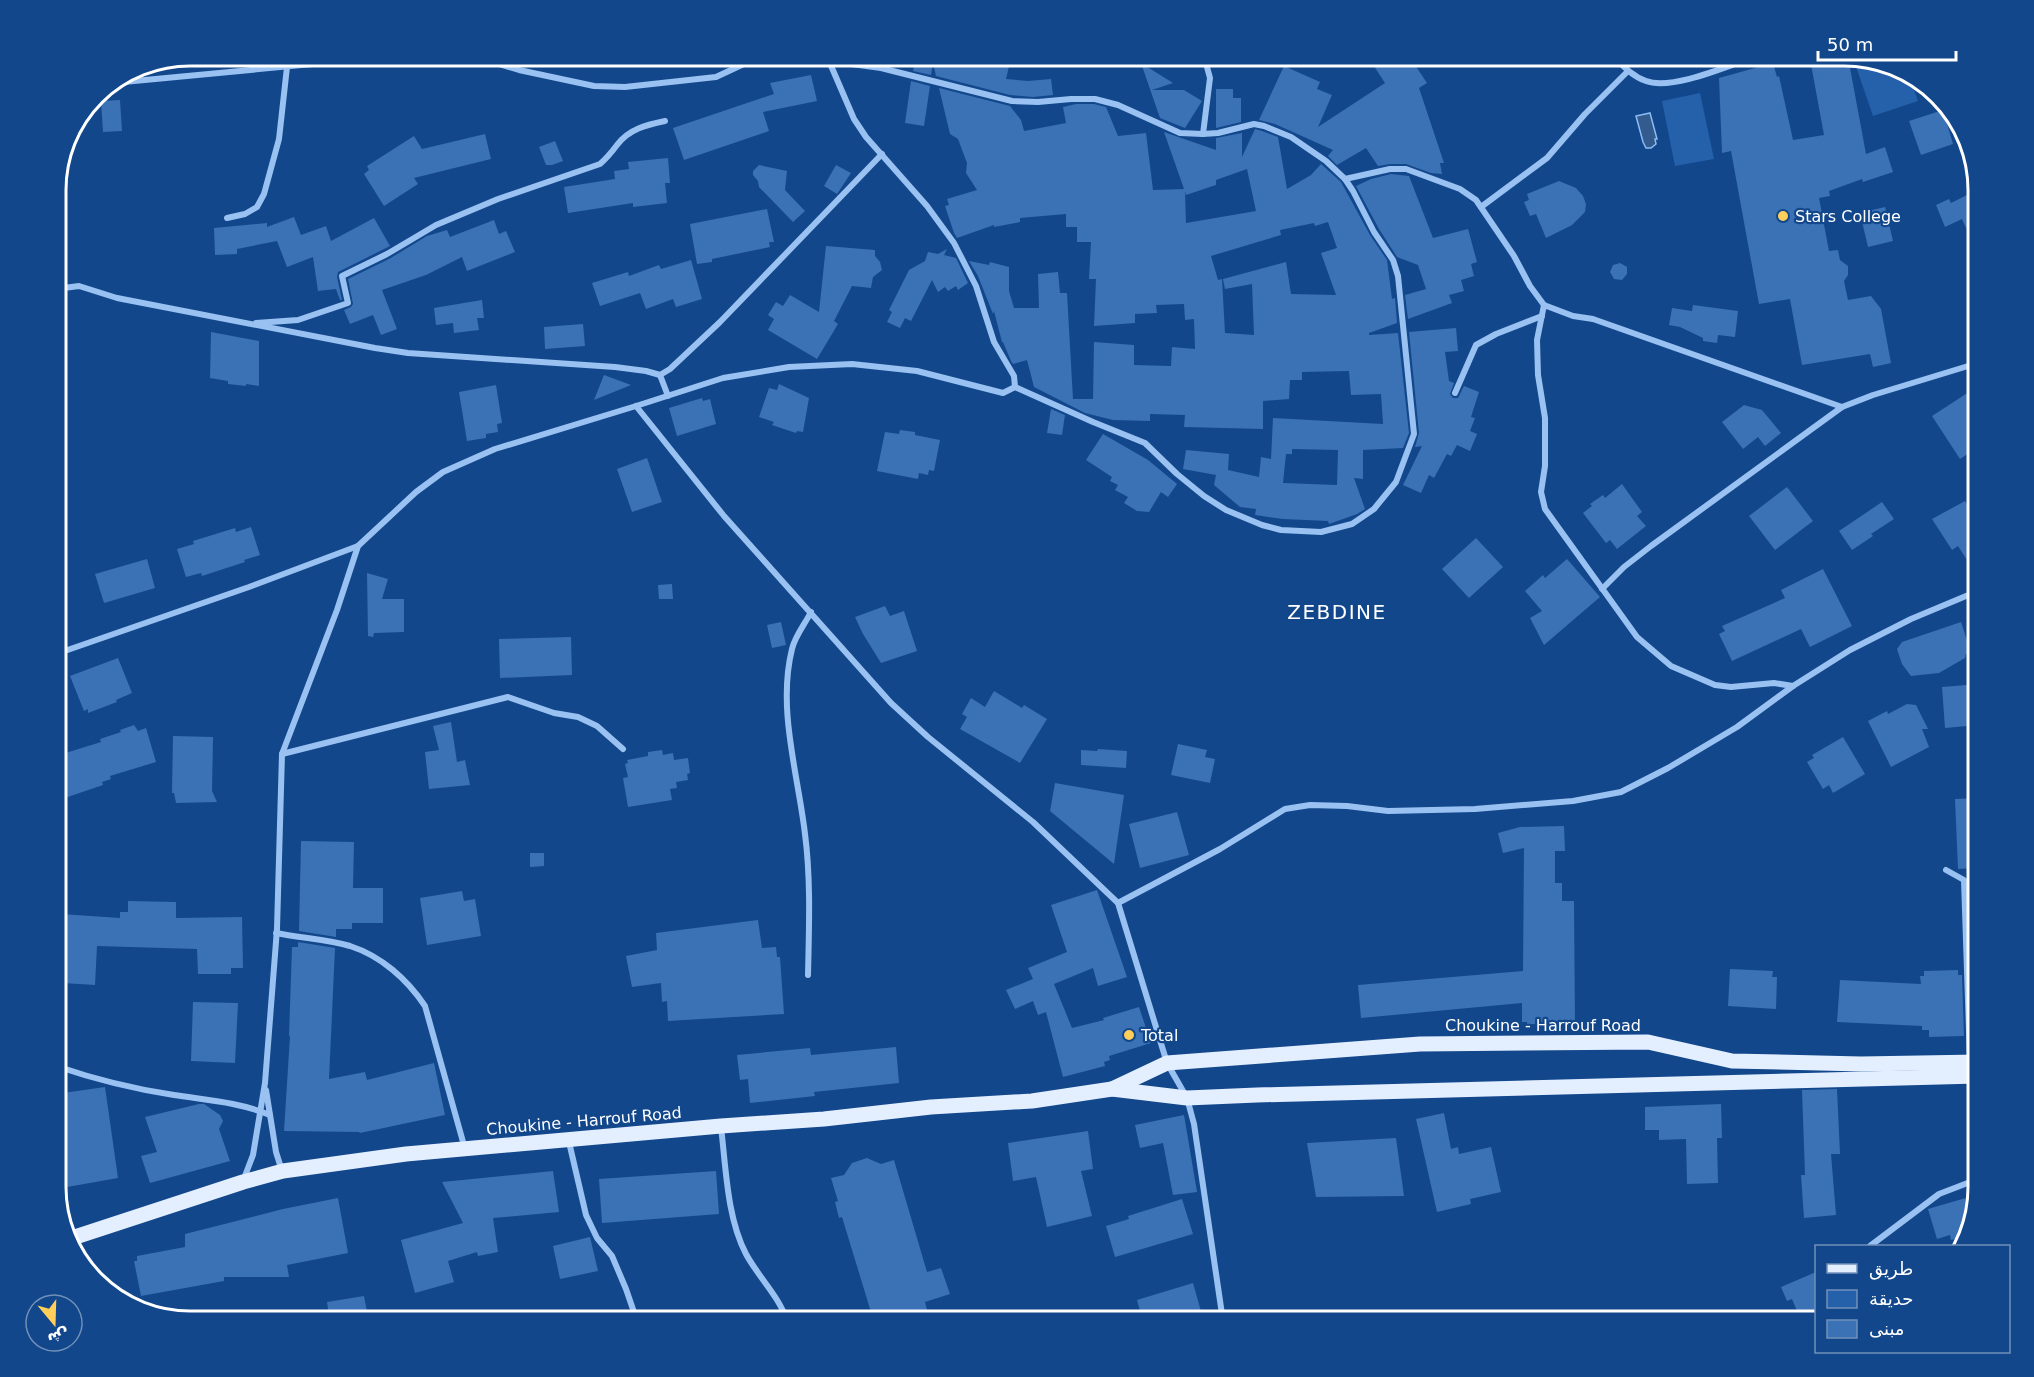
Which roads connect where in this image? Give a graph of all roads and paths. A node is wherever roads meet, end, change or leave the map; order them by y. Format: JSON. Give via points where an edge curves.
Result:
{"nodes":[{"id":1,"x":297,"y":66,"type":"edge"},
{"id":2,"x":507,"y":66,"type":"edge"},
{"id":3,"x":740,"y":66,"type":"edge"},
{"id":4,"x":831,"y":66,"type":"edge"},
{"id":5,"x":866,"y":66,"type":"edge"},
{"id":6,"x":1207,"y":66,"type":"edge"},
{"id":7,"x":1623,"y":66,"type":"edge"},
{"id":8,"x":1727,"y":66,"type":"edge"},
{"id":9,"x":287,"y":67,"type":"junction"},
{"id":10,"x":1628,"y":71,"type":"junction"},
{"id":11,"x":131,"y":81,"type":"edge"},
{"id":12,"x":665,"y":121,"type":"dead end"},
{"id":13,"x":1203,"y":134,"type":"junction"},
{"id":14,"x":882,"y":154,"type":"junction"},
{"id":15,"x":1345,"y":179,"type":"junction"},
{"id":16,"x":1481,"y":207,"type":"junction"},
{"id":17,"x":226,"y":218,"type":"dead end"},
{"id":18,"x":66,"y":288,"type":"edge"},
{"id":19,"x":1544,"y":305,"type":"junction"},
{"id":20,"x":1542,"y":316,"type":"junction"},
{"id":21,"x":249,"y":324,"type":"junction"},
{"id":22,"x":1968,"y":366,"type":"edge"},
{"id":23,"x":660,"y":375,"type":"junction"},
{"id":24,"x":1015,"y":387,"type":"junction"},
{"id":25,"x":1455,"y":393,"type":"dead end"},
{"id":26,"x":668,"y":396,"type":"junction"},
{"id":27,"x":636,"y":406,"type":"junction"},
{"id":28,"x":1842,"y":407,"type":"junction"},
{"id":29,"x":358,"y":546,"type":"junction"},
{"id":30,"x":1602,"y":589,"type":"junction"},
{"id":31,"x":1968,"y":595,"type":"edge"},
{"id":32,"x":811,"y":612,"type":"junction"},
{"id":33,"x":66,"y":651,"type":"edge"},
{"id":34,"x":1793,"y":686,"type":"junction"},
{"id":35,"x":623,"y":749,"type":"dead end"},
{"id":36,"x":282,"y":754,"type":"junction"},
{"id":37,"x":1946,"y":870,"type":"dead end"},
{"id":38,"x":1118,"y":903,"type":"junction"},
{"id":39,"x":276,"y":933,"type":"junction"},
{"id":40,"x":1968,"y":953,"type":"edge"},
{"id":41,"x":808,"y":975,"type":"dead end"},
{"id":42,"x":1968,"y":1062,"type":"edge"},
{"id":43,"x":1167,"y":1063,"type":"junction"},
{"id":44,"x":66,"y":1069,"type":"edge"},
{"id":45,"x":1968,"y":1076,"type":"edge"},
{"id":46,"x":265,"y":1083,"type":"junction"},
{"id":47,"x":1112,"y":1089,"type":"junction"},
{"id":48,"x":1187,"y":1098,"type":"junction"},
{"id":49,"x":260,"y":1111,"type":"junction"},
{"id":50,"x":270,"y":1115,"type":"junction"},
{"id":51,"x":721,"y":1126,"type":"junction"},
{"id":52,"x":569,"y":1141,"type":"junction"},
{"id":53,"x":465,"y":1149,"type":"junction"},
{"id":54,"x":283,"y":1171,"type":"junction"},
{"id":55,"x":243,"y":1182,"type":"junction"},
{"id":56,"x":1968,"y":1183,"type":"edge"},
{"id":57,"x":76,"y":1237,"type":"edge"},
{"id":58,"x":1871,"y":1245,"type":"edge"},
{"id":59,"x":633,"y":1311,"type":"edge"},
{"id":60,"x":782,"y":1311,"type":"edge"},
{"id":61,"x":1221,"y":1311,"type":"edge"}],
"edges":[{"from":1,"to":9,"type":"street"},
{"from":2,"to":3,"type":"street","via":[[594,87],[716,77]]},
{"from":4,"to":14,"type":"street","via":[[854,119]]},
{"from":5,"to":13,"type":"street","via":[[1012,101],[1095,99],[1180,133]]},
{"from":6,"to":13,"type":"street","via":[[1210,78]]},
{"from":7,"to":10,"type":"street"},
{"from":8,"to":10,"type":"street","via":[[1672,84],[1646,82]]},
{"from":9,"to":11,"type":"street"},
{"from":9,"to":17,"type":"street","via":[[279,139],[264,194],[257,207]]},
{"from":10,"to":16,"type":"street","via":[[1547,158]]},
{"from":12,"to":21,"type":"street","via":[[630,132],[600,164],[447,221],[342,276],[348,303],[298,320]]},
{"from":13,"to":15,"type":"street","via":[[1254,124],[1264,126],[1291,137]]},
{"from":14,"to":23,"type":"street","via":[[720,322]]},
{"from":14,"to":24,"type":"street","via":[[954,243],[976,286],[994,342],[1014,376]]},
{"from":15,"to":16,"type":"street","via":[[1406,169],[1460,189]]},
{"from":15,"to":24,"type":"street","via":[[1393,260],[1398,276],[1414,435],[1396,482],[1374,509],[1352,524],[1321,532],[1262,525],[1204,496],[1145,443]]},
{"from":16,"to":19,"type":"street"},
{"from":18,"to":21,"type":"street","via":[[79,286],[117,298]]},
{"from":19,"to":20,"type":"street"},
{"from":19,"to":28,"type":"street"},
{"from":20,"to":25,"type":"street","via":[[1476,345]]},
{"from":20,"to":30,"type":"street","via":[[1537,340],[1545,418],[1541,499]]},
{"from":21,"to":23,"type":"street","via":[[408,353],[615,367]]},
{"from":22,"to":28,"type":"street"},
{"from":23,"to":26,"type":"street"},
{"from":24,"to":26,"type":"street","via":[[1004,393],[917,372],[852,364],[789,367],[723,378]]},
{"from":26,"to":27,"type":"street"},
{"from":27,"to":29,"type":"street","via":[[495,448],[443,472]]},
{"from":27,"to":32,"type":"street","via":[[724,516]]},
{"from":28,"to":30,"type":"street","via":[[1651,546]]},
{"from":29,"to":33,"type":"street"},
{"from":29,"to":36,"type":"street"},
{"from":30,"to":34,"type":"street","via":[[1637,637],[1671,666],[1715,685]]},
{"from":31,"to":34,"type":"street","via":[[1860,645]]},
{"from":32,"to":38,"type":"street","via":[[891,703],[1033,822]]},
{"from":32,"to":41,"type":"street","via":[[793,646],[787,680],[806,836]]},
{"from":34,"to":38,"type":"street","via":[[1737,727],[1622,792],[1573,801],[1474,809],[1388,811],[1310,805],[1285,809]]},
{"from":35,"to":36,"type":"street","via":[[597,726],[579,717],[508,697]]},
{"from":36,"to":39,"type":"street"},
{"from":37,"to":40,"type":"street","via":[[1964,880]]},
{"from":38,"to":43,"type":"street"},
{"from":39,"to":46,"type":"street"},
{"from":39,"to":53,"type":"street","via":[[350,946],[382,960],[416,993],[425,1006]]},
{"from":42,"to":43,"type":"main road","name":"Choukine - Harrouf Road","via":[[1732,1061],[1648,1042],[1420,1044]]},
{"from":43,"to":47,"type":"main road","name":"Choukine - Harrouf Road"},
{"from":43,"to":48,"type":"street"},
{"from":44,"to":49,"type":"street","via":[[130,1087],[217,1100]]},
{"from":45,"to":48,"type":"main road","name":"Choukine - Harrouf Road"},
{"from":46,"to":49,"type":"street"},
{"from":46,"to":50,"type":"street"},
{"from":47,"to":48,"type":"main road","name":"Choukine - Harrouf Road"},
{"from":47,"to":51,"type":"main road","name":"Choukine - Harrouf Road","via":[[1032,1101]]},
{"from":48,"to":61,"type":"street"},
{"from":49,"to":50,"type":"street"},
{"from":49,"to":55,"type":"street","via":[[253,1155]]},
{"from":50,"to":54,"type":"street"},
{"from":51,"to":52,"type":"main road","name":"Choukine - Harrouf Road"},
{"from":51,"to":60,"type":"street","via":[[738,1235]]},
{"from":52,"to":53,"type":"main road","name":"Choukine - Harrouf Road"},
{"from":52,"to":59,"type":"street","via":[[586,1215],[597,1238],[612,1256]]},
{"from":53,"to":54,"type":"main road","name":"Choukine - Harrouf Road"},
{"from":54,"to":55,"type":"main road","name":"Choukine - Harrouf Road"},
{"from":55,"to":57,"type":"main road","name":"Choukine - Harrouf Road"},
{"from":56,"to":58,"type":"street","via":[[1939,1194]]}]}
